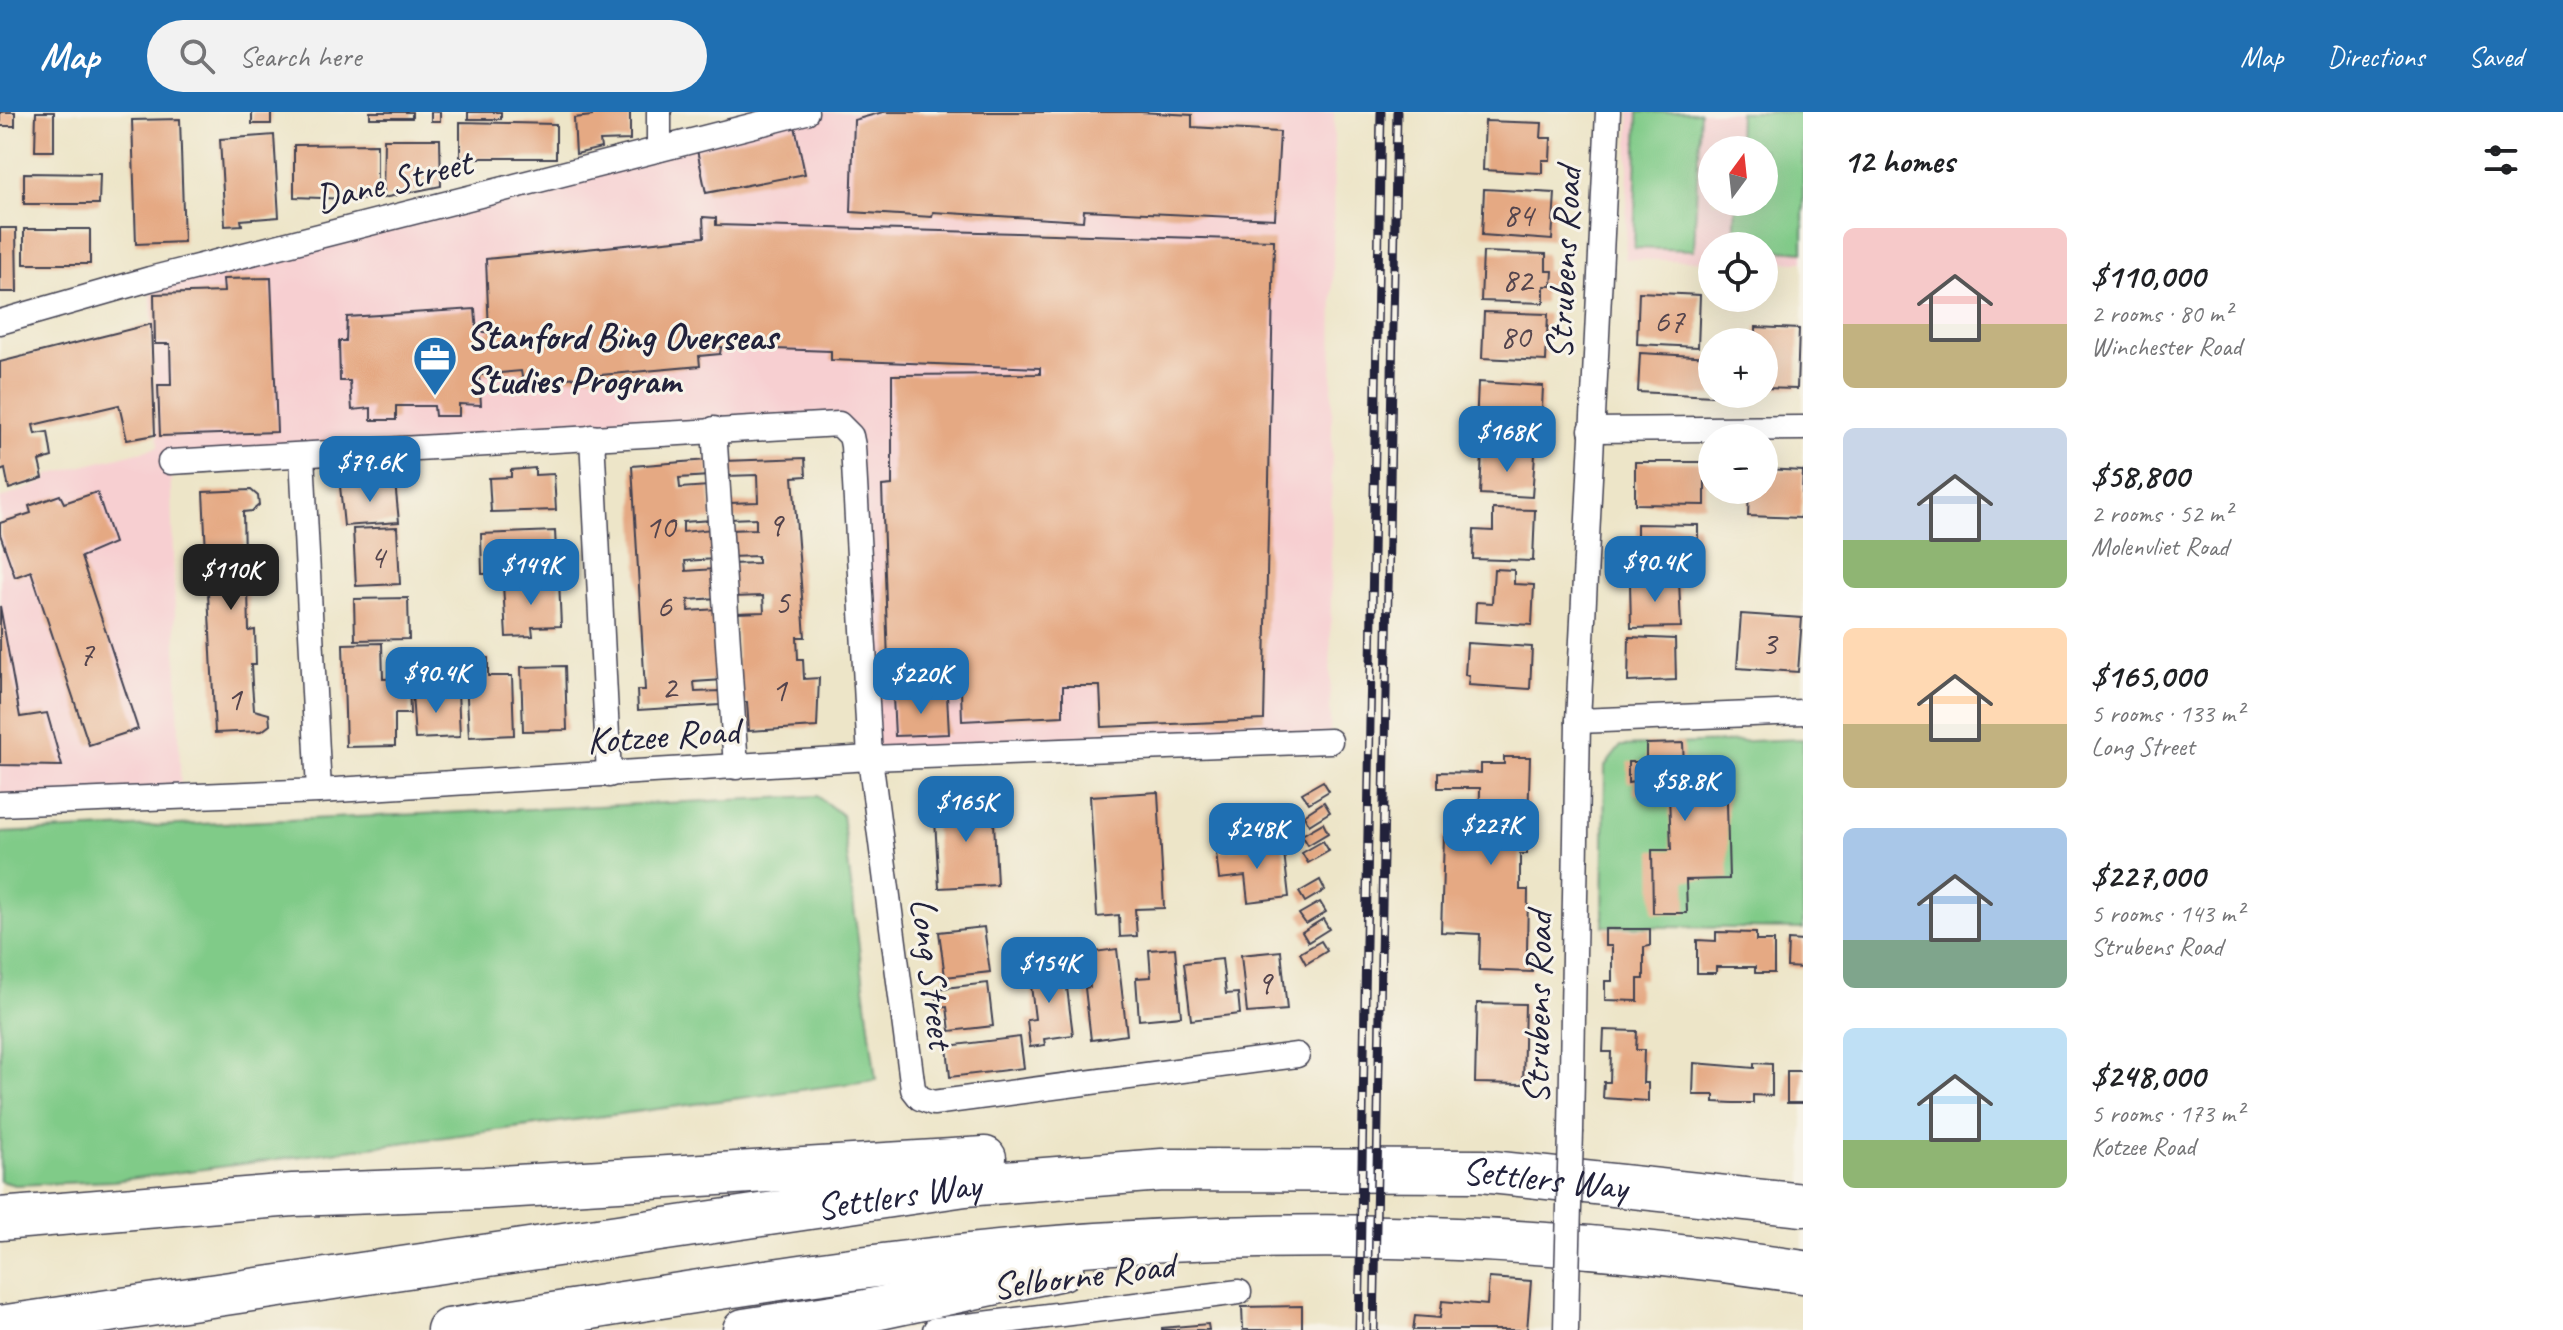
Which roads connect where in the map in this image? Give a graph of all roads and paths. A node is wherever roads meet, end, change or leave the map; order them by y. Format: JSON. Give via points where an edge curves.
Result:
{"nodes":[{"id":1,"x":659,"y":112,"type":"edge"},
{"id":2,"x":806,"y":112,"type":"edge"},
{"id":3,"x":1608,"y":112,"type":"edge"},
{"id":4,"x":659,"y":149,"type":"junction"},
{"id":5,"x":0,"y":322,"type":"edge"},
{"id":6,"x":1803,"y":428,"type":"edge"},
{"id":7,"x":714,"y":429,"type":"junction"},
{"id":8,"x":1591,"y":430,"type":"junction"},
{"id":9,"x":592,"y":437,"type":"junction"},
{"id":10,"x":302,"y":455,"type":"junction"},
{"id":11,"x":170,"y":462,"type":"dead end"},
{"id":12,"x":1803,"y":712,"type":"edge"},
{"id":13,"x":1578,"y":721,"type":"junction"},
{"id":14,"x":1330,"y":741,"type":"dead end"},
{"id":15,"x":870,"y":758,"type":"junction"},
{"id":16,"x":736,"y":767,"type":"junction"},
{"id":17,"x":609,"y":775,"type":"junction"},
{"id":18,"x":319,"y":791,"type":"junction"},
{"id":19,"x":0,"y":804,"type":"edge"},
{"id":20,"x":1297,"y":1055,"type":"dead end"},
{"id":21,"x":1162,"y":1170,"type":"junction"},
{"id":22,"x":1793,"y":1201,"type":"edge"},
{"id":23,"x":0,"y":1203,"type":"edge"},
{"id":24,"x":159,"y":1208,"type":"junction"},
{"id":25,"x":0,"y":1219,"type":"edge"},
{"id":26,"x":1208,"y":1238,"type":"junction"},
{"id":27,"x":1678,"y":1254,"type":"junction"},
{"id":28,"x":1803,"y":1272,"type":"edge"},
{"id":29,"x":1803,"y":1290,"type":"edge"},
{"id":30,"x":1239,"y":1292,"type":"dead end"},
{"id":31,"x":1112,"y":1318,"type":"edge"},
{"id":32,"x":0,"y":1327,"type":"edge"},
{"id":33,"x":448,"y":1330,"type":"edge"},
{"id":34,"x":744,"y":1330,"type":"edge"},
{"id":35,"x":940,"y":1330,"type":"edge"},
{"id":36,"x":1566,"y":1330,"type":"edge"}],
"edges":[{"from":1,"to":4,"type":"street"},
{"from":2,"to":4,"type":"street","name":"Dane Street"},
{"from":3,"to":8,"type":"street","name":"Strubens Road"},
{"from":4,"to":5,"type":"street","name":"Dane Street"},
{"from":6,"to":8,"type":"street"},
{"from":7,"to":9,"type":"street"},
{"from":7,"to":15,"type":"street","name":"Long Street","via":[[828,422],[846,429],[853,446]]},
{"from":7,"to":16,"type":"street"},
{"from":8,"to":13,"type":"street","name":"Strubens Road"},
{"from":9,"to":10,"type":"street"},
{"from":9,"to":17,"type":"street"},
{"from":10,"to":11,"type":"street"},
{"from":10,"to":18,"type":"street"},
{"from":12,"to":13,"type":"street"},
{"from":13,"to":36,"type":"street","name":"Strubens Road","bridge":true},
{"from":14,"to":15,"type":"street","name":"Kotzee Road"},
{"from":15,"to":16,"type":"street","name":"Kotzee Road"},
{"from":15,"to":20,"type":"street","name":"Long Street","via":[[910,1077],[920,1098],[933,1103]]},
{"from":16,"to":17,"type":"street","name":"Kotzee Road"},
{"from":17,"to":18,"type":"street","name":"Kotzee Road"},
{"from":18,"to":19,"type":"street","name":"Kotzee Road"},
{"from":21,"to":22,"type":"highway","name":"Settlers Way","via":[[1481,1171]]},
{"from":21,"to":24,"type":"highway","via":[[992,1157],[293,1195]]},
{"from":21,"to":32,"type":"highway","name":"Settlers Way","via":[[965,1185]]},
{"from":23,"to":24,"type":"highway","via":[[120,1200]]},
{"from":24,"to":25,"type":"highway"},
{"from":26,"to":27,"type":"highway","name":"Settlers Way","via":[[1431,1238]]},
{"from":26,"to":33,"type":"highway","name":"Settlers Way","via":[[960,1256]]},
{"from":26,"to":34,"type":"highway","via":[[866,1311]]},
{"from":27,"to":28,"type":"highway","name":"Settlers Way"},
{"from":27,"to":29,"type":"highway"},
{"from":30,"to":31,"type":"street","name":"Selborne Road"},
{"from":31,"to":35,"type":"street","name":"Selborne Road"}]}
